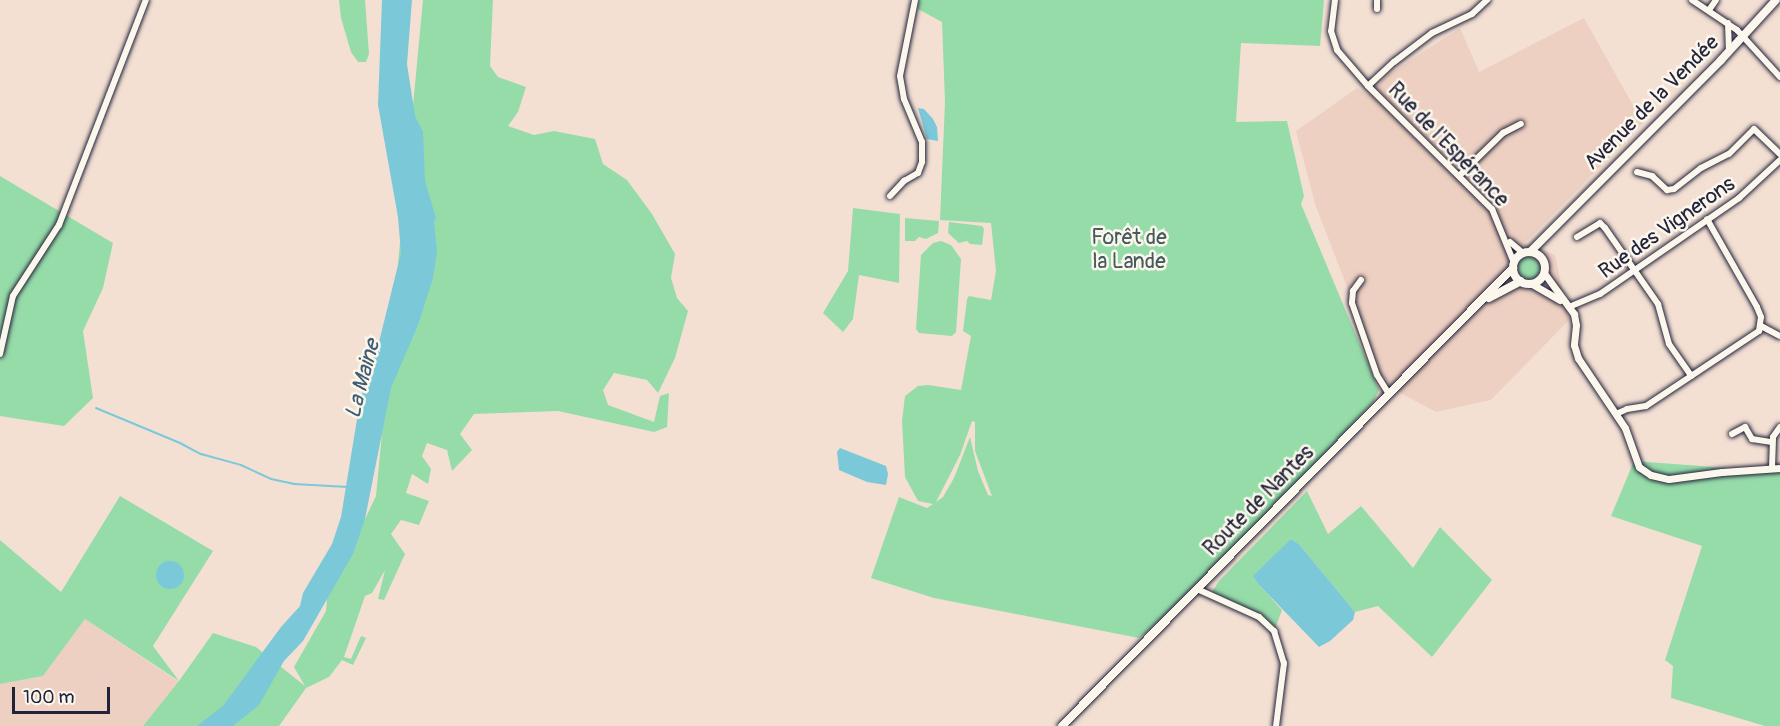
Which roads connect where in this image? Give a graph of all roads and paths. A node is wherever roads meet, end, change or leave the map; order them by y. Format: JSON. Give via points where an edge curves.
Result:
{"nodes":[{"id":1,"x":146,"y":0,"type":"edge"},
{"id":2,"x":915,"y":0,"type":"edge"},
{"id":3,"x":1335,"y":0,"type":"edge"},
{"id":4,"x":1377,"y":0,"type":"edge"},
{"id":5,"x":1487,"y":0,"type":"edge"},
{"id":6,"x":1692,"y":0,"type":"edge"},
{"id":7,"x":1716,"y":0,"type":"edge"},
{"id":8,"x":1776,"y":0,"type":"edge"},
{"id":9,"x":1377,"y":9,"type":"dead end"},
{"id":10,"x":1709,"y":10,"type":"junction"},
{"id":11,"x":1728,"y":23,"type":"junction"},
{"id":12,"x":1743,"y":36,"type":"junction"},
{"id":13,"x":1729,"y":52,"type":"junction"},
{"id":14,"x":1780,"y":77,"type":"edge"},
{"id":15,"x":1366,"y":83,"type":"junction"},
{"id":16,"x":1521,"y":124,"type":"dead end"},
{"id":17,"x":1780,"y":154,"type":"edge"},
{"id":18,"x":1780,"y":160,"type":"edge"},
{"id":19,"x":1637,"y":172,"type":"dead end"},
{"id":20,"x":1459,"y":177,"type":"junction"},
{"id":21,"x":890,"y":196,"type":"dead end"},
{"id":22,"x":1707,"y":219,"type":"junction"},
{"id":23,"x":1552,"y":230,"type":"junction"},
{"id":24,"x":1504,"y":233,"type":"junction"},
{"id":25,"x":1577,"y":237,"type":"dead end"},
{"id":26,"x":1526,"y":252,"type":"junction"},
{"id":27,"x":1542,"y":258,"type":"junction"},
{"id":28,"x":1514,"y":266,"type":"junction"},
{"id":29,"x":1634,"y":270,"type":"junction"},
{"id":30,"x":1544,"y":273,"type":"junction"},
{"id":31,"x":1360,"y":280,"type":"dead end"},
{"id":32,"x":1521,"y":281,"type":"junction"},
{"id":33,"x":1532,"y":284,"type":"junction"},
{"id":34,"x":1482,"y":301,"type":"junction"},
{"id":35,"x":1567,"y":305,"type":"junction"},
{"id":36,"x":1761,"y":326,"type":"junction"},
{"id":37,"x":1780,"y":336,"type":"edge"},
{"id":38,"x":0,"y":354,"type":"edge"},
{"id":39,"x":1692,"y":376,"type":"junction"},
{"id":40,"x":1389,"y":394,"type":"junction"},
{"id":41,"x":1616,"y":414,"type":"junction"},
{"id":42,"x":1780,"y":427,"type":"edge"},
{"id":43,"x":1732,"y":434,"type":"dead end"},
{"id":44,"x":1772,"y":442,"type":"junction"},
{"id":45,"x":1772,"y":468,"type":"junction"},
{"id":46,"x":1780,"y":468,"type":"edge"},
{"id":47,"x":1197,"y":589,"type":"junction"},
{"id":48,"x":1062,"y":726,"type":"edge"},
{"id":49,"x":1276,"y":726,"type":"edge"}],
"edges":[{"from":1,"to":38,"type":"street","via":[[59,225],[13,296]]},
{"from":2,"to":21,"type":"street","via":[[900,76],[904,99],[922,142],[922,162],[918,172]]},
{"from":3,"to":15,"type":"street","name":"Rue de l'Espérance","via":[[1332,42]]},
{"from":4,"to":9,"type":"street"},
{"from":5,"to":15,"type":"street","via":[[1472,14],[1432,33]]},
{"from":6,"to":10,"type":"street"},
{"from":7,"to":10,"type":"street"},
{"from":8,"to":12,"type":"main road","name":"Avenue de la Vendée"},
{"from":10,"to":11,"type":"street"},
{"from":11,"to":12,"type":"street"},
{"from":11,"to":13,"type":"street"},
{"from":12,"to":13,"type":"main road","name":"Avenue de la Vendée"},
{"from":12,"to":14,"type":"street"},
{"from":13,"to":23,"type":"main road","name":"Avenue de la Vendée"},
{"from":15,"to":20,"type":"street","name":"Rue de l'Espérance"},
{"from":16,"to":20,"type":"street","via":[[1503,133]]},
{"from":17,"to":19,"type":"street","via":[[1754,129],[1729,154],[1701,168],[1674,189],[1667,190],[1652,176]]},
{"from":18,"to":22,"type":"street","name":"Rue des Vignerons","via":[[1754,187]]},
{"from":20,"to":24,"type":"street","name":"Rue de l'Espérance","via":[[1492,209]]},
{"from":22,"to":29,"type":"street","name":"Rue des Vignerons"},
{"from":22,"to":36,"type":"street","via":[[1757,307]]},
{"from":23,"to":26,"type":"main road","name":"Avenue de la Vendée"},
{"from":23,"to":27,"type":"main road","name":"Avenue de la Vendée"},
{"from":24,"to":26,"type":"street","name":"Rue de l'Espérance"},
{"from":24,"to":28,"type":"street","name":"Rue de l'Espérance"},
{"from":25,"to":29,"type":"street","via":[[1600,223]]},
{"from":26,"to":27,"type":"main road"},
{"from":26,"to":28,"type":"main road"},
{"from":27,"to":30,"type":"main road"},
{"from":28,"to":32,"type":"main road"},
{"from":28,"to":34,"type":"main road","name":"Route de Nantes"},
{"from":29,"to":35,"type":"street","name":"Rue des Vignerons","via":[[1600,294]]},
{"from":29,"to":39,"type":"street","via":[[1662,311],[1670,344]]},
{"from":30,"to":33,"type":"main road"},
{"from":30,"to":35,"type":"street"},
{"from":31,"to":40,"type":"street","via":[[1352,303],[1377,375]]},
{"from":32,"to":33,"type":"main road"},
{"from":32,"to":34,"type":"main road","name":"Route de Nantes"},
{"from":33,"to":35,"type":"street"},
{"from":34,"to":40,"type":"main road","name":"Route de Nantes"},
{"from":35,"to":41,"type":"street","via":[[1576,319],[1574,345],[1578,358]]},
{"from":36,"to":37,"type":"street"},
{"from":36,"to":39,"type":"street","via":[[1751,338]]},
{"from":39,"to":41,"type":"street","via":[[1646,406]]},
{"from":40,"to":47,"type":"main road","name":"Route de Nantes"},
{"from":41,"to":45,"type":"street","via":[[1629,437],[1634,461],[1651,475],[1669,479]]},
{"from":42,"to":44,"type":"street"},
{"from":43,"to":44,"type":"street","via":[[1745,427],[1752,439]]},
{"from":44,"to":45,"type":"street"},
{"from":45,"to":46,"type":"street"},
{"from":47,"to":48,"type":"main road","name":"Route de Nantes"},
{"from":47,"to":49,"type":"street","via":[[1259,617],[1274,631],[1284,663]]}]}
